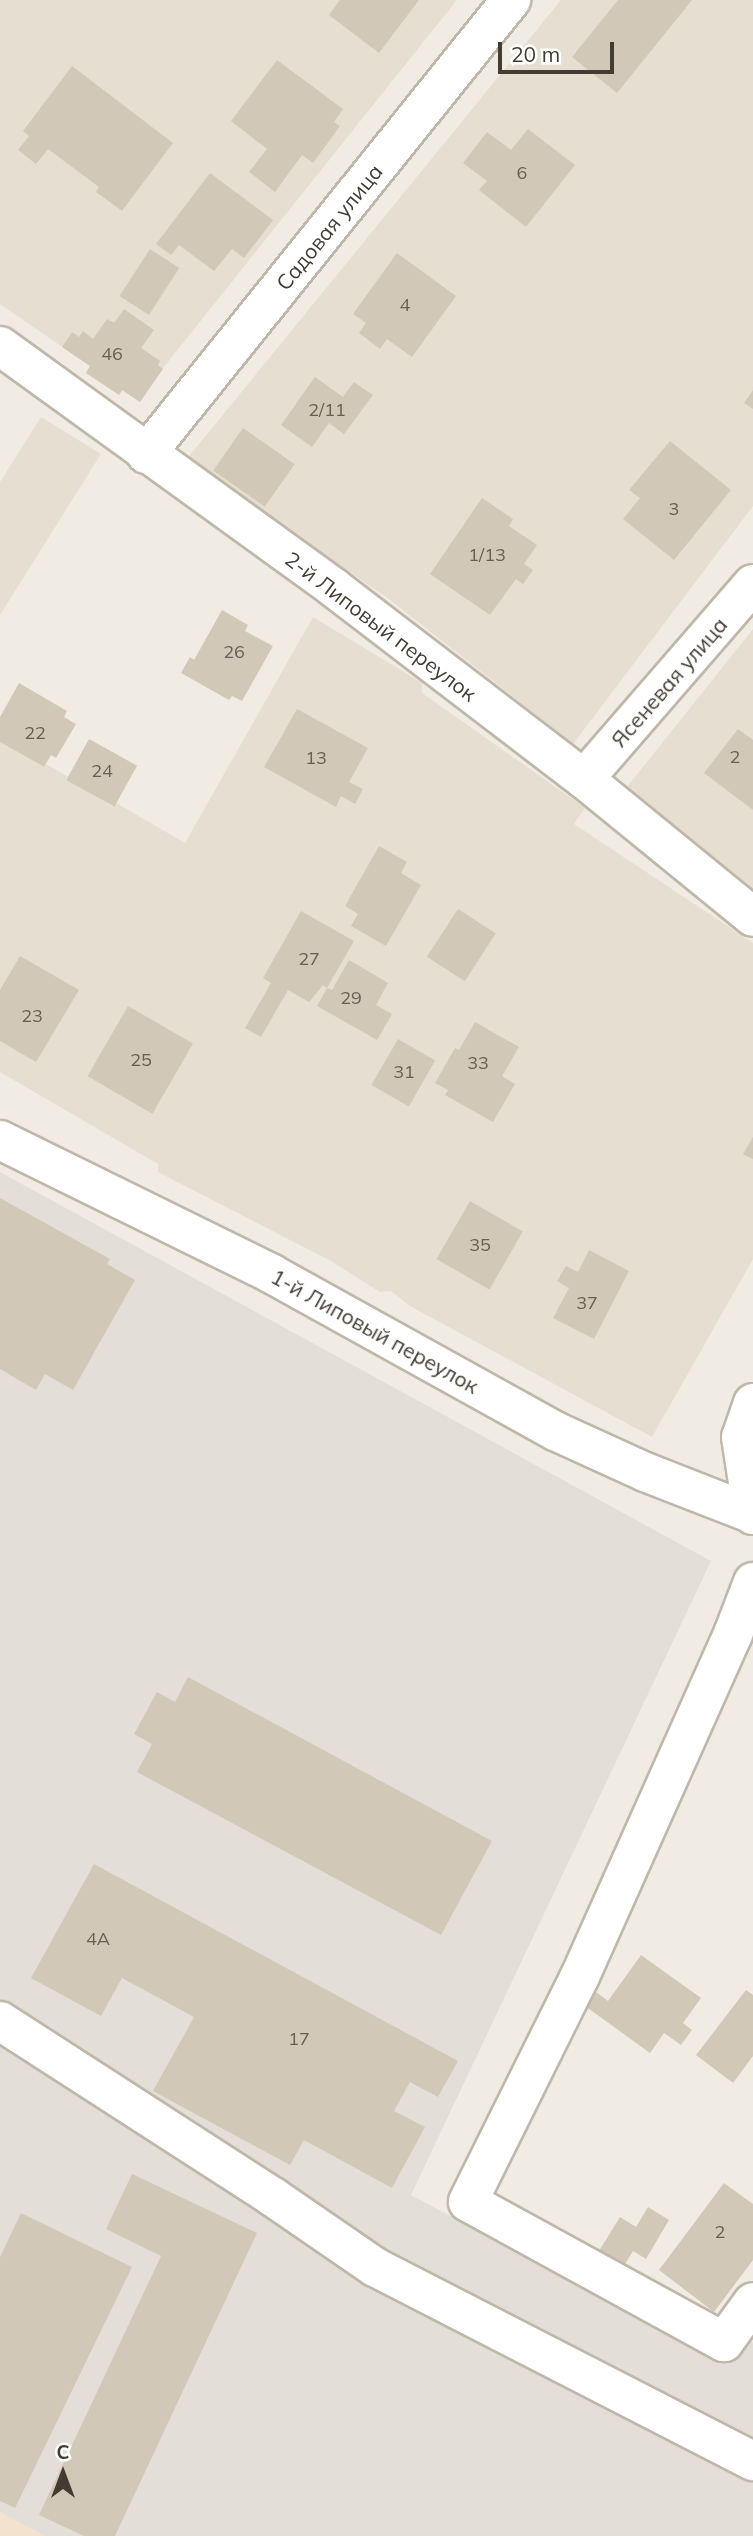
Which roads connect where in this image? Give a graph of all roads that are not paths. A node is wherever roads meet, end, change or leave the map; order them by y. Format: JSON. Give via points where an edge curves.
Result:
{"nodes":[{"id":1,"x":511,"y":0,"type":"edge"},
{"id":2,"x":0,"y":346,"type":"edge"},
{"id":3,"x":146,"y":454,"type":"junction"},
{"id":4,"x":753,"y":584,"type":"edge"},
{"id":5,"x":584,"y":779,"type":"junction"},
{"id":6,"x":753,"y":918,"type":"edge"},
{"id":7,"x":0,"y":1140,"type":"edge"},
{"id":8,"x":753,"y":1403,"type":"edge"},
{"id":9,"x":753,"y":1514,"type":"edge"},
{"id":10,"x":753,"y":1582,"type":"edge"},
{"id":11,"x":0,"y":2021,"type":"edge"},
{"id":12,"x":753,"y":2302,"type":"edge"},
{"id":13,"x":753,"y":2461,"type":"edge"}],
"edges":[{"from":1,"to":3,"type":"street","name":"Садовая улица"},
{"from":2,"to":3,"type":"street","name":"2-й Липовый переулок"},
{"from":3,"to":5,"type":"street","name":"2-й Липовый переулок","via":[[334,588]]},
{"from":4,"to":5,"type":"street","name":"Ясеневая улица"},
{"from":5,"to":6,"type":"street","name":"2-й Липовый переулок"},
{"from":7,"to":9,"type":"street","name":"1-й Липовый переулок","via":[[272,1274],[555,1431]]},
{"from":8,"to":9,"type":"street","via":[[741,1437]]},
{"from":10,"to":12,"type":"street","via":[[580,1976],[468,2202],[723,2342]]},
{"from":11,"to":13,"type":"street","via":[[374,2267]]}]}
